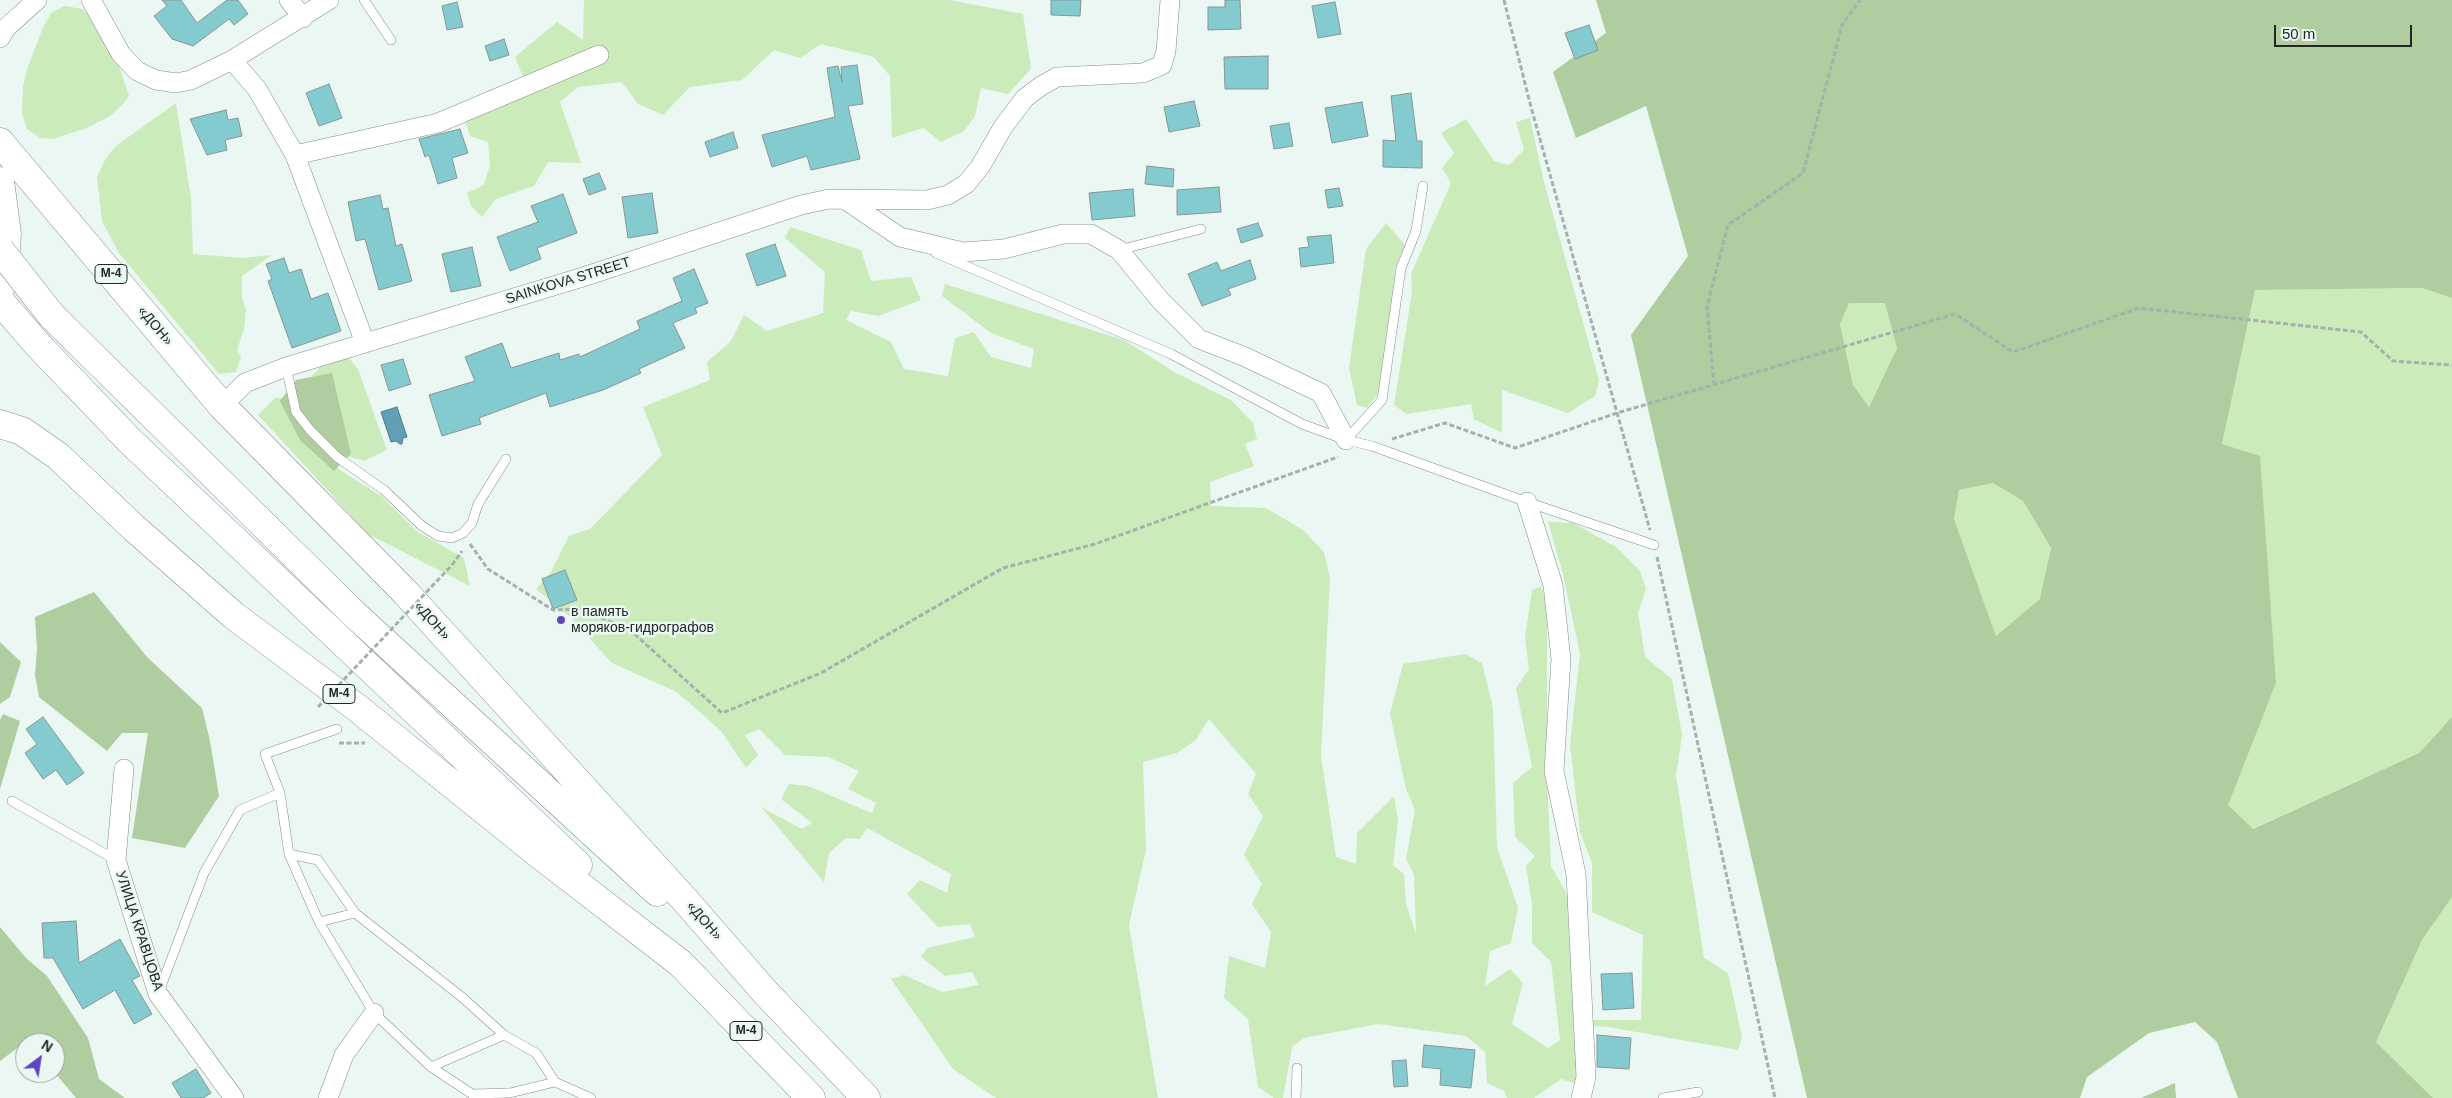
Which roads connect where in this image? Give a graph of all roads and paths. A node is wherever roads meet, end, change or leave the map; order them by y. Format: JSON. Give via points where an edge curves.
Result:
{"nodes":[{"id":1,"x":37,"y":0,"type":"edge"},
{"id":2,"x":91,"y":0,"type":"edge"},
{"id":3,"x":289,"y":0,"type":"edge"},
{"id":4,"x":328,"y":0,"type":"edge"},
{"id":5,"x":364,"y":0,"type":"edge"},
{"id":6,"x":1170,"y":0,"type":"edge"},
{"id":7,"x":1860,"y":0,"type":"edge"},
{"id":8,"x":303,"y":18,"type":"junction"},
{"id":9,"x":2,"y":28,"type":"edge"},
{"id":10,"x":391,"y":40,"type":"dead end"},
{"id":11,"x":599,"y":54,"type":"dead end"},
{"id":12,"x":232,"y":60,"type":"junction"},
{"id":13,"x":0,"y":142,"type":"edge"},
{"id":14,"x":295,"y":155,"type":"junction"},
{"id":15,"x":0,"y":181,"type":"edge"},
{"id":16,"x":1423,"y":186,"type":"dead end"},
{"id":17,"x":847,"y":201,"type":"junction"},
{"id":18,"x":1201,"y":229,"type":"dead end"},
{"id":19,"x":900,"y":237,"type":"junction"},
{"id":20,"x":0,"y":250,"type":"edge"},
{"id":21,"x":1119,"y":250,"type":"junction"},
{"id":22,"x":0,"y":289,"type":"edge"},
{"id":23,"x":0,"y":301,"type":"edge"},
{"id":24,"x":365,"y":343,"type":"junction"},
{"id":25,"x":286,"y":367,"type":"junction"},
{"id":26,"x":1714,"y":385,"type":"dead end"},
{"id":27,"x":222,"y":406,"type":"junction"},
{"id":28,"x":0,"y":424,"type":"edge"},
{"id":29,"x":1346,"y":440,"type":"junction"},
{"id":30,"x":506,"y":459,"type":"dead end"},
{"id":31,"x":1527,"y":502,"type":"junction"},
{"id":32,"x":1654,"y":544,"type":"dead end"},
{"id":33,"x":462,"y":551,"type":"dead end"},
{"id":34,"x":318,"y":706,"type":"dead end"},
{"id":35,"x":337,"y":729,"type":"dead end"},
{"id":36,"x":338,"y":743,"type":"dead end"},
{"id":37,"x":366,"y":744,"type":"dead end"},
{"id":38,"x":124,"y":769,"type":"dead end"},
{"id":39,"x":280,"y":793,"type":"junction"},
{"id":40,"x":12,"y":802,"type":"dead end"},
{"id":41,"x":290,"y":854,"type":"junction"},
{"id":42,"x":116,"y":860,"type":"junction"},
{"id":43,"x":355,"y":913,"type":"junction"},
{"id":44,"x":319,"y":922,"type":"junction"},
{"id":45,"x":680,"y":963,"type":"junction"},
{"id":46,"x":765,"y":992,"type":"junction"},
{"id":47,"x":158,"y":994,"type":"junction"},
{"id":48,"x":374,"y":1013,"type":"junction"},
{"id":49,"x":504,"y":1035,"type":"junction"},
{"id":50,"x":431,"y":1067,"type":"junction"},
{"id":51,"x":1297,"y":1068,"type":"dead end"},
{"id":52,"x":555,"y":1082,"type":"junction"},
{"id":53,"x":1698,"y":1092,"type":"dead end"},
{"id":54,"x":234,"y":1098,"type":"edge"},
{"id":55,"x":328,"y":1098,"type":"edge"},
{"id":56,"x":591,"y":1098,"type":"edge"},
{"id":57,"x":811,"y":1098,"type":"edge"},
{"id":58,"x":866,"y":1098,"type":"edge"},
{"id":59,"x":1296,"y":1098,"type":"edge"},
{"id":60,"x":1581,"y":1098,"type":"edge"},
{"id":61,"x":1663,"y":1098,"type":"edge"}],
"edges":[{"from":1,"to":9,"type":"street"},
{"from":2,"to":12,"type":"street","via":[[121,54],[137,71],[156,80],[176,83],[191,80]]},
{"from":3,"to":8,"type":"street"},
{"from":4,"to":8,"type":"street"},
{"from":5,"to":10,"type":"lane"},
{"from":6,"to":17,"type":"street","name":"SAINKOVA STREET","via":[[1162,65],[1143,73],[1057,77],[1041,86],[1025,98],[966,184],[948,195],[927,200]]},
{"from":7,"to":26,"type":"path","via":[[1842,25],[1803,173],[1728,225],[1708,306]]},
{"from":8,"to":12,"type":"street"},
{"from":11,"to":14,"type":"street","via":[[438,123]]},
{"from":12,"to":14,"type":"street","via":[[257,89]]},
{"from":13,"to":27,"type":"highway","name":"«ДОН»","number":"М-4"},
{"from":14,"to":24,"type":"street"},
{"from":15,"to":22,"type":"highway","via":[[6,234],[4,277]]},
{"from":16,"to":29,"type":"lane","via":[[1416,231],[1401,268],[1382,400]]},
{"from":17,"to":19,"type":"street"},
{"from":17,"to":24,"type":"street","name":"SAINKOVA STREET","via":[[829,199],[800,205],[583,277]]},
{"from":18,"to":21,"type":"lane"},
{"from":19,"to":21,"type":"street","via":[[963,252],[1004,249],[1063,234],[1090,234]]},
{"from":19,"to":29,"type":"lane","via":[[1171,354],[1302,424]]},
{"from":20,"to":46,"type":"highway","bridge":true,"via":[[52,316],[353,613]]},
{"from":21,"to":29,"type":"street","via":[[1199,339],[1321,393]]},
{"from":23,"to":45,"type":"highway","via":[[130,441]]},
{"from":24,"to":25,"type":"street","name":"SAINKOVA STREET"},
{"from":25,"to":27,"type":"street","name":"SAINKOVA STREET","via":[[245,383]]},
{"from":25,"to":30,"type":"lane","via":[[296,412],[310,430],[337,457],[384,490],[422,526],[438,536],[452,538],[462,534],[472,523],[478,504]]},
{"from":27,"to":46,"type":"highway","name":"«ДОН»","number":"М-4","via":[[405,592]]},
{"from":28,"to":45,"type":"highway","number":"М-4","via":[[22,431],[58,456],[233,615],[356,707]]},
{"from":29,"to":31,"type":"lane","via":[[1372,446]]},
{"from":31,"to":32,"type":"lane"},
{"from":31,"to":60,"type":"street","via":[[1553,585],[1561,659],[1554,771],[1576,874],[1586,1077]]},
{"from":33,"to":34,"type":"path","bridge":true},
{"from":35,"to":39,"type":"lane","via":[[264,754]]},
{"from":36,"to":37,"type":"path"},
{"from":38,"to":42,"type":"street","name":"УЛИЦА КРАВЦОВА"},
{"from":39,"to":41,"type":"lane"},
{"from":39,"to":47,"type":"lane","via":[[240,810],[204,873]]},
{"from":40,"to":42,"type":"lane"},
{"from":41,"to":43,"type":"lane","via":[[318,860]]},
{"from":41,"to":44,"type":"lane"},
{"from":42,"to":47,"type":"street","name":"УЛИЦА КРАВЦОВА"},
{"from":43,"to":44,"type":"lane"},
{"from":43,"to":49,"type":"lane","via":[[463,998]]},
{"from":44,"to":48,"type":"lane"},
{"from":45,"to":57,"type":"highway","number":"М-4"},
{"from":46,"to":58,"type":"highway","name":"«ДОН»","number":"М-4"},
{"from":47,"to":54,"type":"street","name":"УЛИЦА КРАВЦОВА"},
{"from":48,"to":50,"type":"lane"},
{"from":48,"to":55,"type":"street","via":[[344,1055]]},
{"from":49,"to":50,"type":"lane"},
{"from":49,"to":52,"type":"lane","via":[[536,1054]]},
{"from":50,"to":52,"type":"lane","via":[[472,1094],[510,1093]]},
{"from":51,"to":59,"type":"lane"},
{"from":52,"to":56,"type":"lane"},
{"from":53,"to":61,"type":"lane"}]}
